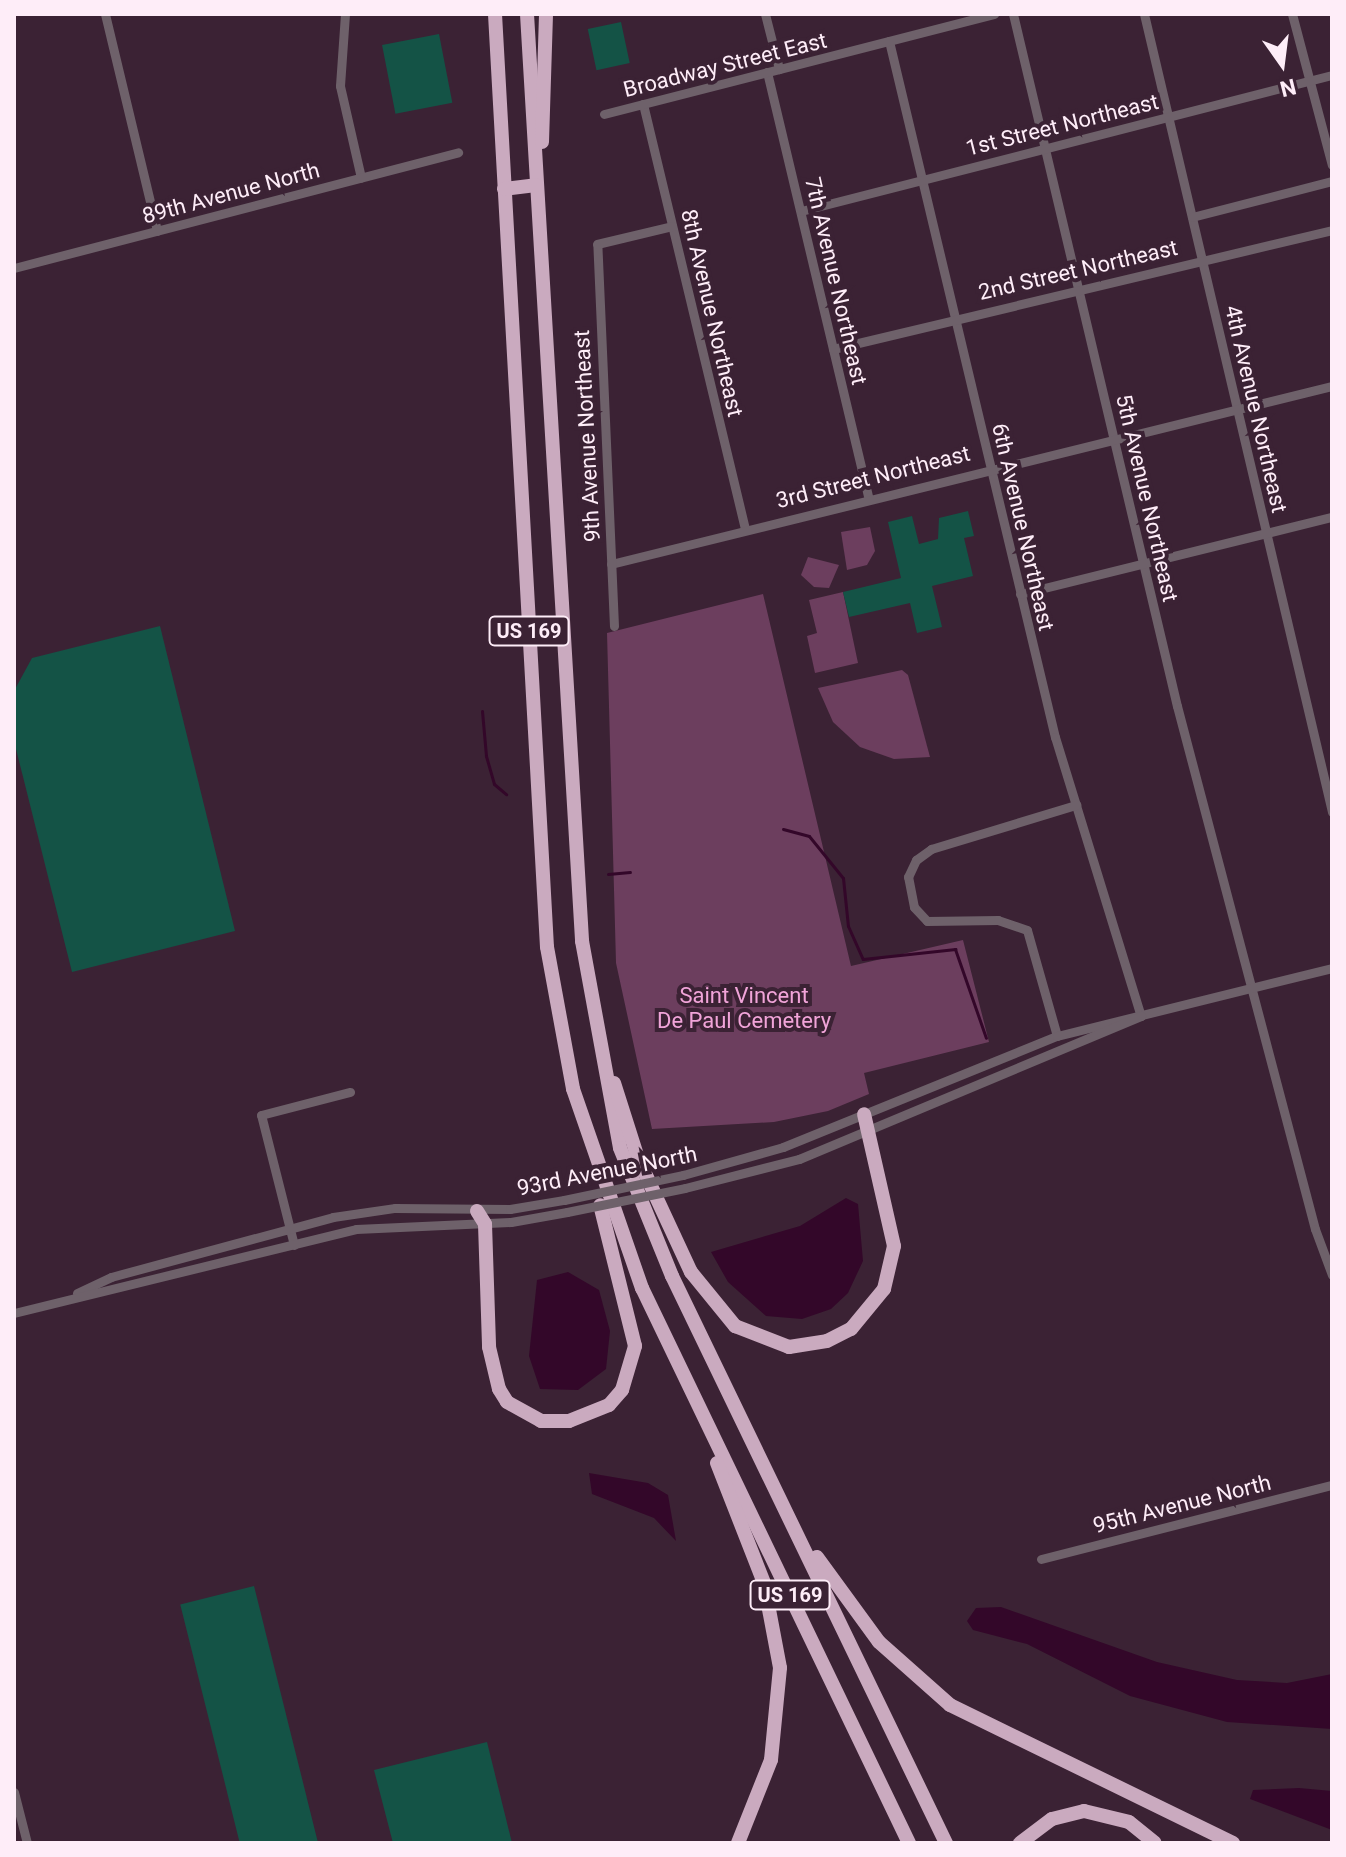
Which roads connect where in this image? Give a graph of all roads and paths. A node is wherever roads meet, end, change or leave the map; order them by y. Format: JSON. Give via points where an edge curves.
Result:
{"nodes":[{"id":1,"x":105,"y":14,"type":"edge"},
{"id":2,"x":345,"y":14,"type":"edge"},
{"id":3,"x":495,"y":14,"type":"edge"},
{"id":4,"x":527,"y":14,"type":"edge"},
{"id":5,"x":546,"y":14,"type":"edge"},
{"id":6,"x":765,"y":14,"type":"edge"},
{"id":7,"x":994,"y":14,"type":"edge"},
{"id":8,"x":1013,"y":14,"type":"edge"},
{"id":9,"x":1144,"y":14,"type":"edge"},
{"id":10,"x":1292,"y":14,"type":"edge"},
{"id":11,"x":889,"y":41,"type":"junction"},
{"id":12,"x":779,"y":69,"type":"junction"},
{"id":13,"x":767,"y":72,"type":"junction"},
{"id":14,"x":1332,"y":75,"type":"edge"},
{"id":15,"x":1310,"y":81,"type":"junction"},
{"id":16,"x":643,"y":104,"type":"junction"},
{"id":17,"x":604,"y":114,"type":"dead end"},
{"id":18,"x":1168,"y":117,"type":"junction"},
{"id":19,"x":1045,"y":147,"type":"junction"},
{"id":20,"x":458,"y":152,"type":"dead end"},
{"id":21,"x":1332,"y":165,"type":"edge"},
{"id":22,"x":361,"y":178,"type":"junction"},
{"id":23,"x":922,"y":179,"type":"junction"},
{"id":24,"x":1332,"y":181,"type":"edge"},
{"id":25,"x":536,"y":185,"type":"junction"},
{"id":26,"x":504,"y":189,"type":"junction"},
{"id":27,"x":801,"y":211,"type":"junction"},
{"id":28,"x":1192,"y":217,"type":"junction"},
{"id":29,"x":672,"y":226,"type":"junction"},
{"id":30,"x":1332,"y":230,"type":"edge"},
{"id":31,"x":157,"y":231,"type":"junction"},
{"id":32,"x":539,"y":247,"type":"junction"},
{"id":33,"x":1202,"y":260,"type":"junction"},
{"id":34,"x":14,"y":268,"type":"edge"},
{"id":35,"x":1079,"y":288,"type":"junction"},
{"id":36,"x":955,"y":317,"type":"junction"},
{"id":37,"x":833,"y":349,"type":"junction"},
{"id":38,"x":1332,"y":386,"type":"edge"},
{"id":39,"x":1237,"y":407,"type":"junction"},
{"id":40,"x":1114,"y":437,"type":"junction"},
{"id":41,"x":990,"y":466,"type":"junction"},
{"id":42,"x":868,"y":497,"type":"junction"},
{"id":43,"x":1332,"y":517,"type":"edge"},
{"id":44,"x":745,"y":529,"type":"junction"},
{"id":45,"x":1266,"y":532,"type":"junction"},
{"id":46,"x":1143,"y":563,"type":"junction"},
{"id":47,"x":611,"y":564,"type":"junction"},
{"id":48,"x":1020,"y":594,"type":"junction"},
{"id":49,"x":614,"y":626,"type":"dead end"},
{"id":50,"x":1076,"y":805,"type":"junction"},
{"id":51,"x":1332,"y":812,"type":"edge"},
{"id":52,"x":1332,"y":968,"type":"edge"},
{"id":53,"x":1250,"y":989,"type":"junction"},
{"id":54,"x":592,"y":1014,"type":"junction"},
{"id":55,"x":1141,"y":1016,"type":"junction"},
{"id":56,"x":1057,"y":1036,"type":"junction"},
{"id":57,"x":350,"y":1092,"type":"dead end"},
{"id":58,"x":864,"y":1114,"type":"junction"},
{"id":59,"x":869,"y":1131,"type":"junction"},
{"id":60,"x":592,"y":1157,"type":"junction"},
{"id":61,"x":481,"y":1218,"type":"junction"},
{"id":62,"x":290,"y":1228,"type":"junction"},
{"id":63,"x":294,"y":1245,"type":"junction"},
{"id":64,"x":1332,"y":1275,"type":"edge"},
{"id":65,"x":66,"y":1299,"type":"junction"},
{"id":66,"x":14,"y":1313,"type":"edge"},
{"id":67,"x":686,"y":1380,"type":"junction"},
{"id":68,"x":744,"y":1424,"type":"junction"},
{"id":69,"x":1332,"y":1485,"type":"edge"},
{"id":70,"x":1041,"y":1559,"type":"dead end"},
{"id":71,"x":14,"y":1792,"type":"edge"},
{"id":72,"x":751,"y":1818,"type":"junction"},
{"id":73,"x":27,"y":1843,"type":"edge"},
{"id":74,"x":729,"y":1843,"type":"edge"},
{"id":75,"x":738,"y":1843,"type":"edge"},
{"id":76,"x":909,"y":1843,"type":"edge"},
{"id":77,"x":946,"y":1843,"type":"edge"},
{"id":78,"x":1020,"y":1843,"type":"edge"},
{"id":79,"x":1155,"y":1843,"type":"edge"},
{"id":80,"x":1233,"y":1843,"type":"edge"}],
"edges":[{"from":1,"to":31,"type":"street"},
{"from":2,"to":22,"type":"street","via":[[340,86]]},
{"from":3,"to":26,"type":"highway","number":"US 169"},
{"from":4,"to":25,"type":"highway","number":"US 169"},
{"from":5,"to":32,"type":"highway"},
{"from":6,"to":12,"type":"street"},
{"from":7,"to":11,"type":"street","name":"Broadway Street East"},
{"from":8,"to":19,"type":"street","name":"5th Avenue Northeast"},
{"from":9,"to":18,"type":"street","name":"4th Avenue Northeast"},
{"from":10,"to":15,"type":"street"},
{"from":11,"to":12,"type":"street","name":"Broadway Street East"},
{"from":11,"to":23,"type":"street","name":"6th Avenue Northeast"},
{"from":12,"to":13,"type":"street","name":"Broadway Street East"},
{"from":13,"to":16,"type":"street","name":"Broadway Street East"},
{"from":13,"to":27,"type":"street","name":"7th Avenue Northeast"},
{"from":14,"to":15,"type":"street","name":"1st Street Northeast"},
{"from":15,"to":18,"type":"street","name":"1st Street Northeast"},
{"from":15,"to":21,"type":"street"},
{"from":16,"to":17,"type":"street","name":"Broadway Street East"},
{"from":16,"to":29,"type":"street","name":"8th Avenue Northeast"},
{"from":18,"to":19,"type":"street","name":"1st Street Northeast"},
{"from":18,"to":28,"type":"street","name":"4th Avenue Northeast"},
{"from":19,"to":23,"type":"street","name":"1st Street Northeast"},
{"from":19,"to":35,"type":"street","name":"5th Avenue Northeast"},
{"from":20,"to":22,"type":"street","name":"89th Avenue North"},
{"from":22,"to":31,"type":"street","name":"89th Avenue North"},
{"from":23,"to":27,"type":"street","name":"1st Street Northeast"},
{"from":23,"to":36,"type":"street","name":"6th Avenue Northeast"},
{"from":24,"to":28,"type":"street"},
{"from":25,"to":26,"type":"highway"},
{"from":25,"to":32,"type":"highway","number":"US 169"},
{"from":26,"to":60,"type":"highway","number":"US 169","via":[[547,947],[558,1023]]},
{"from":27,"to":37,"type":"street","name":"7th Avenue Northeast"},
{"from":28,"to":33,"type":"street","name":"4th Avenue Northeast"},
{"from":29,"to":44,"type":"street","name":"8th Avenue Northeast"},
{"from":29,"to":47,"type":"street","name":"9th Avenue Northeast","via":[[597,244]]},
{"from":30,"to":33,"type":"street","name":"2nd Street Northeast"},
{"from":31,"to":34,"type":"street","name":"89th Avenue North"},
{"from":32,"to":54,"type":"highway","number":"US 169","via":[[580,909]]},
{"from":33,"to":35,"type":"street","name":"2nd Street Northeast"},
{"from":33,"to":39,"type":"street","name":"4th Avenue Northeast"},
{"from":35,"to":36,"type":"street","name":"2nd Street Northeast"},
{"from":35,"to":40,"type":"street","name":"5th Avenue Northeast"},
{"from":36,"to":37,"type":"street","name":"2nd Street Northeast"},
{"from":36,"to":41,"type":"street","name":"6th Avenue Northeast"},
{"from":37,"to":42,"type":"street","name":"7th Avenue Northeast"},
{"from":38,"to":39,"type":"street","name":"3rd Street Northeast"},
{"from":39,"to":40,"type":"street","name":"3rd Street Northeast"},
{"from":39,"to":45,"type":"street","name":"4th Avenue Northeast"},
{"from":40,"to":41,"type":"street","name":"3rd Street Northeast"},
{"from":40,"to":46,"type":"street","name":"5th Avenue Northeast"},
{"from":41,"to":42,"type":"street","name":"3rd Street Northeast"},
{"from":41,"to":48,"type":"street","name":"6th Avenue Northeast"},
{"from":42,"to":44,"type":"street","name":"3rd Street Northeast"},
{"from":43,"to":45,"type":"street"},
{"from":44,"to":47,"type":"street","name":"3rd Street Northeast"},
{"from":45,"to":46,"type":"street"},
{"from":45,"to":51,"type":"street","name":"4th Avenue Northeast"},
{"from":46,"to":48,"type":"street"},
{"from":46,"to":53,"type":"street","name":"5th Avenue Northeast"},
{"from":47,"to":49,"type":"street","name":"9th Avenue Northeast"},
{"from":48,"to":50,"type":"street","name":"6th Avenue Northeast"},
{"from":50,"to":55,"type":"street","name":"6th Avenue Northeast"},
{"from":50,"to":56,"type":"street","via":[[931,849],[916,860],[908,877],[914,907],[927,921],[998,920],[1027,930]]},
{"from":52,"to":53,"type":"street","name":"93rd Avenue North"},
{"from":53,"to":55,"type":"street","name":"93rd Avenue North"},
{"from":53,"to":64,"type":"street","name":"5th Avenue Northeast"},
{"from":54,"to":59,"type":"highway","via":[[638,1158],[691,1272],[735,1326],[753,1338],[789,1347],[827,1341],[851,1329],[884,1289],[894,1246]]},
{"from":54,"to":68,"type":"highway","number":"US 169","via":[[631,1186]]},
{"from":55,"to":56,"type":"street","name":"93rd Avenue North"},
{"from":55,"to":59,"type":"street","name":"93rd Avenue North"},
{"from":56,"to":58,"type":"street","name":"93rd Avenue North"},
{"from":57,"to":62,"type":"street","via":[[261,1115]]},
{"from":58,"to":59,"type":"highway"},
{"from":58,"to":61,"type":"street","name":"93rd Avenue North","bridge":true,"via":[[746,1160]]},
{"from":59,"to":61,"type":"street","name":"93rd Avenue North","bridge":true,"via":[[799,1159],[685,1188],[567,1212]]},
{"from":60,"to":61,"type":"highway","via":[[635,1346],[631,1372],[609,1405],[591,1415],[555,1421],[507,1402],[492,1372]]},
{"from":60,"to":67,"type":"highway","number":"US 169","via":[[619,1234]]},
{"from":61,"to":62,"type":"street","name":"93rd Avenue North","via":[[371,1210]]},
{"from":61,"to":63,"type":"street","name":"93rd Avenue North","via":[[380,1226]]},
{"from":62,"to":63,"type":"street"},
{"from":62,"to":65,"type":"street","name":"93rd Avenue North","via":[[111,1277]]},
{"from":63,"to":65,"type":"street","name":"93rd Avenue North","via":[[167,1280]]},
{"from":65,"to":66,"type":"street","name":"93rd Avenue North"},
{"from":67,"to":72,"type":"highway","via":[[775,1626],[777,1724]]},
{"from":67,"to":76,"type":"highway","number":"US 169"},
{"from":68,"to":77,"type":"highway","number":"US 169"},
{"from":68,"to":80,"type":"highway","via":[[834,1585],[912,1675],[986,1726]]},
{"from":69,"to":70,"type":"street","name":"95th Avenue North"},
{"from":71,"to":73,"type":"street"},
{"from":72,"to":74,"type":"highway"},
{"from":72,"to":75,"type":"highway"},
{"from":78,"to":79,"type":"highway","via":[[1052,1819],[1084,1811],[1116,1816]]}]}
